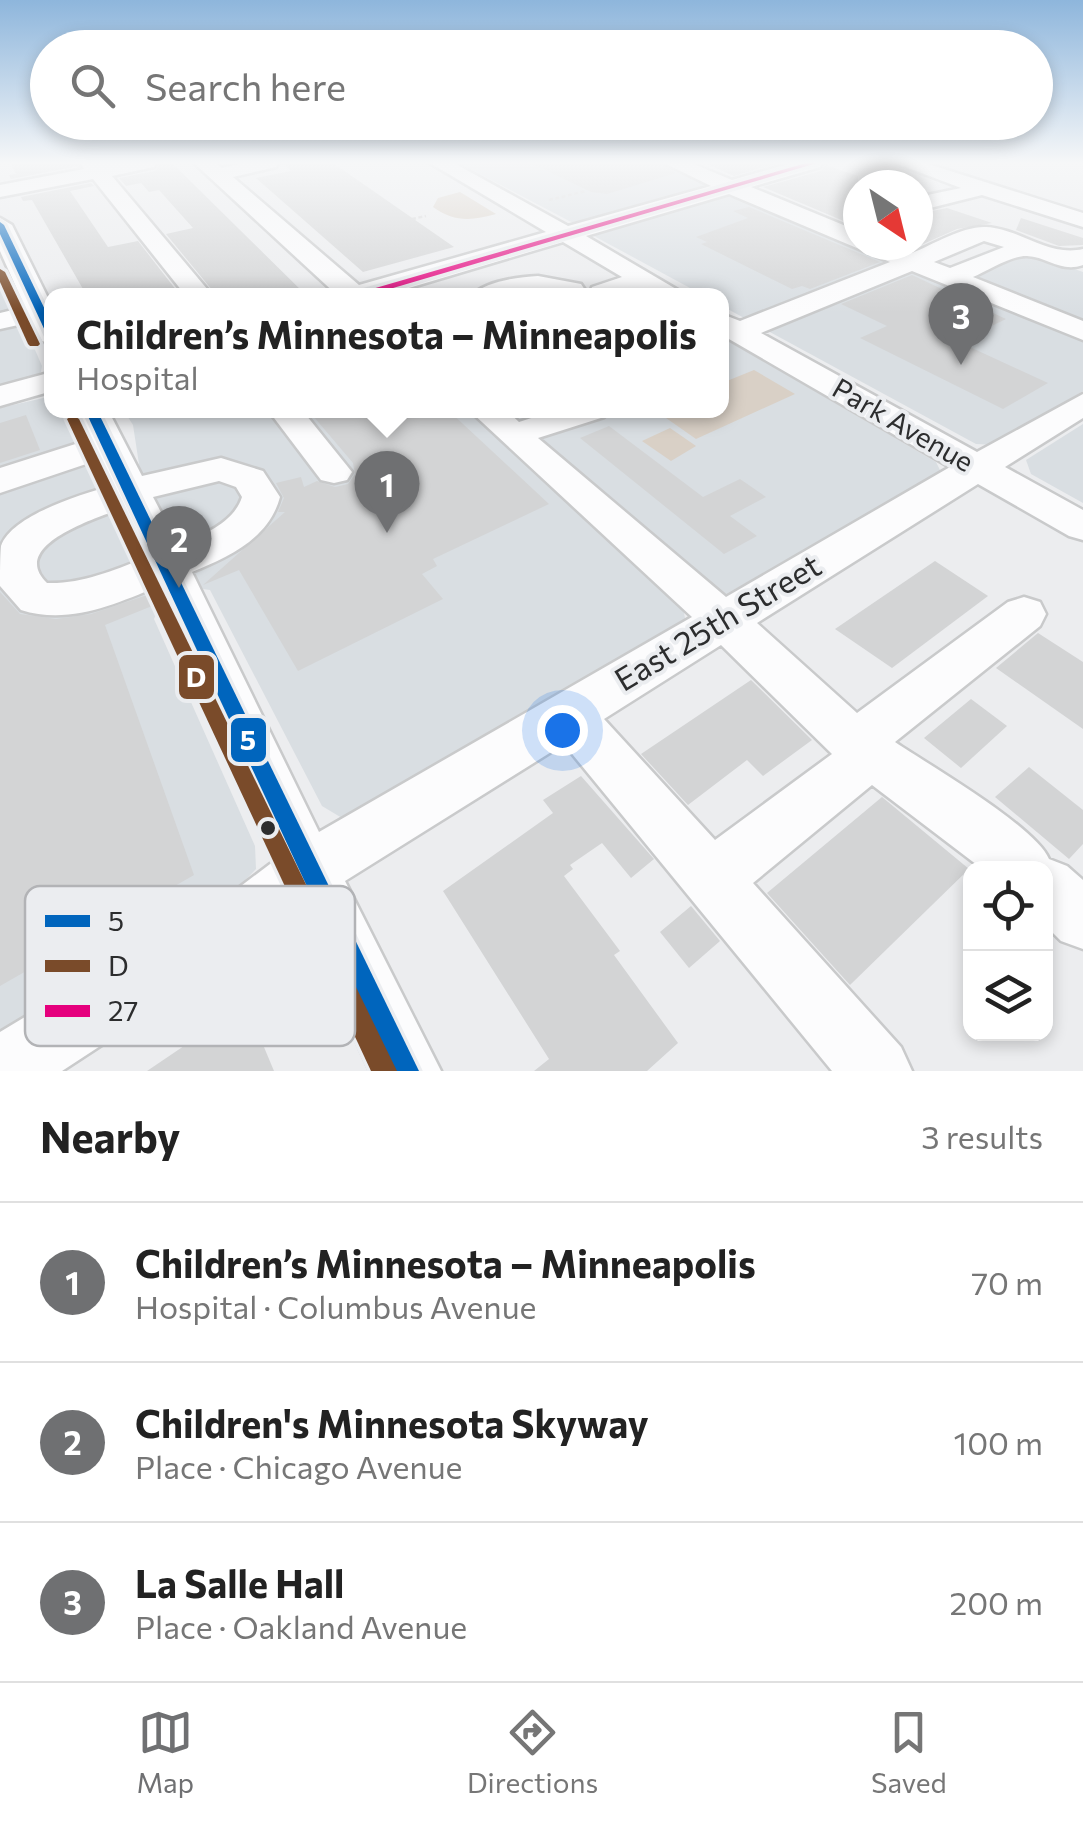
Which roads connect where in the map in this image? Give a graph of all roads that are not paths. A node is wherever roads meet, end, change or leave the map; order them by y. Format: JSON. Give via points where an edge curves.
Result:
{"nodes":[{"id":1,"x":131,"y":213,"type":"edge"},
{"id":2,"x":265,"y":213,"type":"edge"},
{"id":3,"x":529,"y":213,"type":"edge"},
{"id":4,"x":639,"y":213,"type":"edge"},
{"id":5,"x":792,"y":213,"type":"edge"},
{"id":6,"x":0,"y":224,"type":"edge"},
{"id":7,"x":566,"y":234,"type":"junction"},
{"id":8,"x":843,"y":234,"type":"edge"},
{"id":9,"x":1024,"y":246,"type":"junction"},
{"id":10,"x":337,"y":250,"type":"dead end"},
{"id":11,"x":311,"y":257,"type":"junction"},
{"id":12,"x":1077,"y":259,"type":"edge"},
{"id":13,"x":910,"y":261,"type":"junction"},
{"id":14,"x":1012,"y":276,"type":"dead end"},
{"id":15,"x":950,"y":277,"type":"junction"},
{"id":16,"x":644,"y":278,"type":"junction"},
{"id":17,"x":193,"y":288,"type":"edge"},
{"id":18,"x":346,"y":288,"type":"edge"},
{"id":19,"x":378,"y":288,"type":"edge"},
{"id":20,"x":509,"y":288,"type":"edge"},
{"id":21,"x":559,"y":288,"type":"edge"},
{"id":22,"x":618,"y":288,"type":"edge"},
{"id":23,"x":661,"y":288,"type":"edge"},
{"id":24,"x":980,"y":289,"type":"junction"},
{"id":25,"x":805,"y":290,"type":"dead end"},
{"id":26,"x":44,"y":319,"type":"edge"},
{"id":27,"x":0,"y":321,"type":"edge"},
{"id":28,"x":44,"y":323,"type":"edge"},
{"id":29,"x":1083,"y":331,"type":"edge"},
{"id":30,"x":733,"y":336,"type":"edge"},
{"id":31,"x":44,"y":383,"type":"edge"},
{"id":32,"x":0,"y":396,"type":"edge"},
{"id":33,"x":1083,"y":404,"type":"edge"},
{"id":34,"x":95,"y":418,"type":"edge"},
{"id":35,"x":290,"y":418,"type":"edge"},
{"id":36,"x":534,"y":418,"type":"edge"},
{"id":37,"x":498,"y":423,"type":"edge"},
{"id":38,"x":108,"y":445,"type":"junction"},
{"id":39,"x":978,"y":468,"type":"junction"},
{"id":40,"x":334,"y":472,"type":"dead end"},
{"id":41,"x":0,"y":481,"type":"edge"},
{"id":42,"x":131,"y":494,"type":"junction"},
{"id":43,"x":1083,"y":527,"type":"edge"},
{"id":44,"x":175,"y":581,"type":"junction"},
{"id":45,"x":1024,"y":614,"type":"dead end"},
{"id":46,"x":722,"y":619,"type":"junction"},
{"id":47,"x":568,"y":714,"type":"junction"},
{"id":48,"x":863,"y":749,"type":"junction"},
{"id":49,"x":1016,"y":861,"type":"edge"},
{"id":50,"x":308,"y":870,"type":"junction"},
{"id":51,"x":711,"y":879,"type":"junction"},
{"id":52,"x":288,"y":886,"type":"edge"},
{"id":53,"x":316,"y":886,"type":"edge"},
{"id":54,"x":1053,"y":893,"type":"edge"},
{"id":55,"x":1083,"y":919,"type":"edge"},
{"id":56,"x":355,"y":966,"type":"edge"},
{"id":57,"x":40,"y":1046,"type":"edge"},
{"id":58,"x":0,"y":1071,"type":"edge"},
{"id":59,"x":406,"y":1071,"type":"edge"},
{"id":60,"x":877,"y":1071,"type":"edge"}],
"edges":[{"from":1,"to":17,"type":"street"},
{"from":2,"to":11,"type":"street"},
{"from":3,"to":7,"type":"street"},
{"from":4,"to":7,"type":"street"},
{"from":5,"to":8,"type":"street"},
{"from":6,"to":26,"type":"street"},
{"from":7,"to":16,"type":"street"},
{"from":7,"to":19,"type":"street"},
{"from":9,"to":12,"type":"street"},
{"from":9,"to":13,"type":"street","via":[[980,234]]},
{"from":9,"to":15,"type":"street"},
{"from":10,"to":11,"type":"street"},
{"from":11,"to":18,"type":"street"},
{"from":13,"to":15,"type":"street"},
{"from":13,"to":30,"type":"street"},
{"from":14,"to":24,"type":"street"},
{"from":15,"to":24,"type":"street"},
{"from":16,"to":22,"type":"street"},
{"from":16,"to":23,"type":"street"},
{"from":20,"to":21,"type":"street","via":[[530,281]]},
{"from":24,"to":29,"type":"street"},
{"from":25,"to":30,"type":"street","via":[[770,300]]},
{"from":27,"to":28,"type":"street"},
{"from":30,"to":39,"type":"street","name":"Park Avenue"},
{"from":31,"to":32,"type":"street"},
{"from":33,"to":39,"type":"street","name":"East 25th Street"},
{"from":34,"to":38,"type":"street"},
{"from":35,"to":40,"type":"street"},
{"from":36,"to":37,"type":"street"},
{"from":37,"to":46,"type":"street"},
{"from":38,"to":41,"type":"street"},
{"from":38,"to":42,"type":"street"},
{"from":39,"to":43,"type":"street","name":"Park Avenue"},
{"from":39,"to":46,"type":"street","name":"East 25th Street"},
{"from":42,"to":44,"type":"street"},
{"from":42,"to":44,"type":"street","via":[[221,469],[257,488],[257,511],[238,534]]},
{"from":42,"to":44,"type":"street","via":[[74,514],[24,544],[14,564],[18,582],[36,599],[66,600]]},
{"from":44,"to":50,"type":"street"},
{"from":45,"to":48,"type":"street"},
{"from":46,"to":47,"type":"street","name":"East 25th Street"},
{"from":46,"to":48,"type":"street"},
{"from":47,"to":50,"type":"street","name":"East 25th Street"},
{"from":47,"to":51,"type":"street"},
{"from":48,"to":49,"type":"street"},
{"from":48,"to":51,"type":"street"},
{"from":50,"to":52,"type":"street","name":"East 25th Street"},
{"from":50,"to":53,"type":"street"},
{"from":51,"to":60,"type":"street"},
{"from":54,"to":55,"type":"street"},
{"from":56,"to":59,"type":"street"},
{"from":57,"to":58,"type":"street","name":"East 25th Street"}]}
